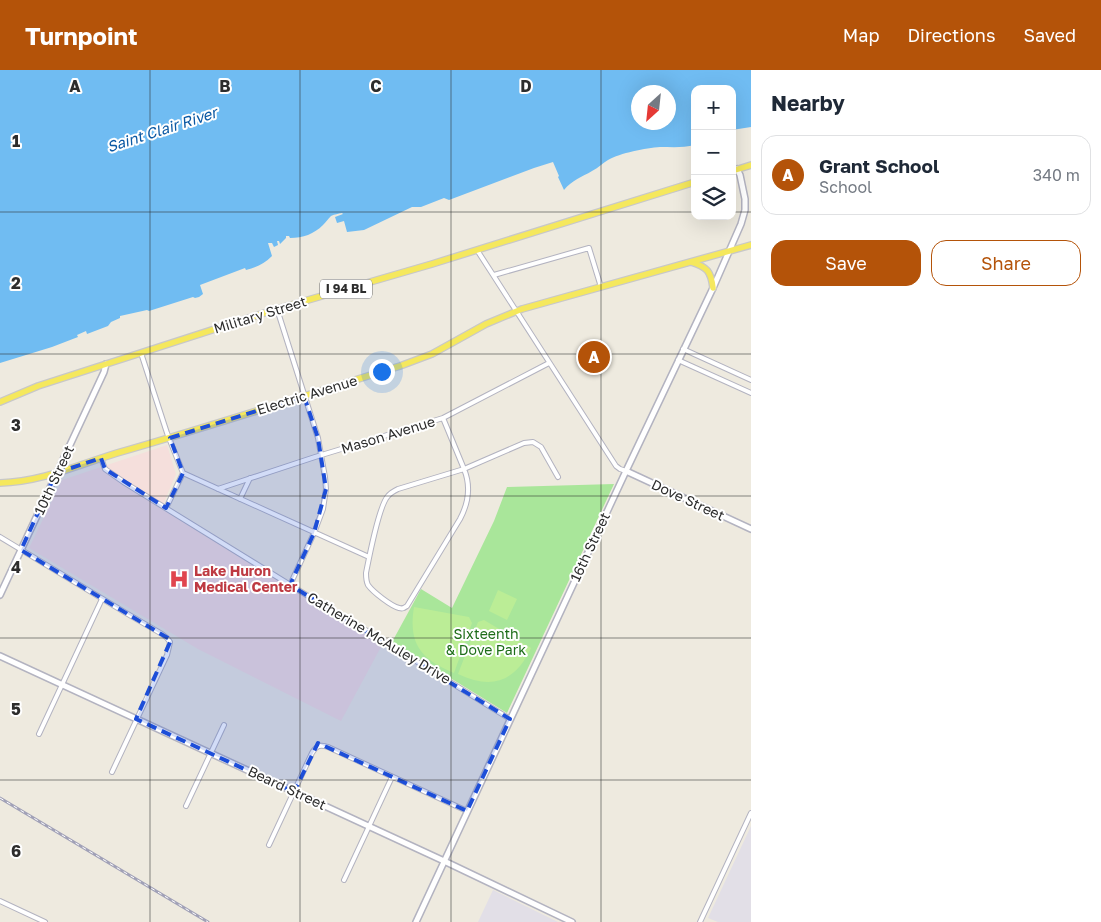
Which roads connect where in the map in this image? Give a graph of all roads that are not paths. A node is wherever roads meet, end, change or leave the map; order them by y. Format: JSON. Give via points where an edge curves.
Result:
{"nodes":[{"id":1,"x":751,"y":165,"type":"edge"},
{"id":2,"x":736,"y":170,"type":"edge"},
{"id":3,"x":736,"y":172,"type":"edge"},
{"id":4,"x":691,"y":183,"type":"edge"},
{"id":5,"x":751,"y":245,"type":"edge"},
{"id":6,"x":477,"y":250,"type":"junction"},
{"id":7,"x":729,"y":251,"type":"junction"},
{"id":8,"x":689,"y":262,"type":"junction"},
{"id":9,"x":494,"y":275,"type":"junction"},
{"id":10,"x":601,"y":286,"type":"junction"},
{"id":11,"x":713,"y":288,"type":"junction"},
{"id":12,"x":277,"y":309,"type":"junction"},
{"id":13,"x":517,"y":311,"type":"junction"},
{"id":14,"x":683,"y":349,"type":"junction"},
{"id":15,"x":141,"y":353,"type":"junction"},
{"id":16,"x":678,"y":360,"type":"junction"},
{"id":17,"x":549,"y":363,"type":"junction"},
{"id":18,"x":106,"y":364,"type":"junction"},
{"id":19,"x":751,"y":380,"type":"edge"},
{"id":20,"x":751,"y":393,"type":"edge"},
{"id":21,"x":304,"y":396,"type":"junction"},
{"id":22,"x":0,"y":402,"type":"edge"},
{"id":23,"x":443,"y":418,"type":"junction"},
{"id":24,"x":170,"y":438,"type":"junction"},
{"id":25,"x":320,"y":455,"type":"junction"},
{"id":26,"x":101,"y":458,"type":"junction"},
{"id":27,"x":464,"y":469,"type":"junction"},
{"id":28,"x":626,"y":471,"type":"junction"},
{"id":29,"x":56,"y":473,"type":"junction"},
{"id":30,"x":183,"y":473,"type":"junction"},
{"id":31,"x":558,"y":477,"type":"dead end"},
{"id":32,"x":250,"y":478,"type":"junction"},
{"id":33,"x":0,"y":483,"type":"edge"},
{"id":34,"x":218,"y":488,"type":"junction"},
{"id":35,"x":240,"y":499,"type":"junction"},
{"id":36,"x":166,"y":508,"type":"junction"},
{"id":37,"x":751,"y":529,"type":"edge"},
{"id":38,"x":314,"y":533,"type":"junction"},
{"id":39,"x":0,"y":537,"type":"edge"},
{"id":40,"x":21,"y":550,"type":"junction"},
{"id":41,"x":370,"y":557,"type":"junction"},
{"id":42,"x":290,"y":585,"type":"junction"},
{"id":43,"x":0,"y":595,"type":"edge"},
{"id":44,"x":102,"y":599,"type":"junction"},
{"id":45,"x":0,"y":656,"type":"edge"},
{"id":46,"x":62,"y":685,"type":"junction"},
{"id":47,"x":136,"y":719,"type":"junction"},
{"id":48,"x":510,"y":719,"type":"junction"},
{"id":49,"x":224,"y":725,"type":"dead end"},
{"id":50,"x":39,"y":734,"type":"dead end"},
{"id":51,"x":211,"y":753,"type":"junction"},
{"id":52,"x":112,"y":772,"type":"dead end"},
{"id":53,"x":392,"y":777,"type":"junction"},
{"id":54,"x":294,"y":792,"type":"junction"},
{"id":55,"x":186,"y":806,"type":"dead end"},
{"id":56,"x":467,"y":812,"type":"junction"},
{"id":57,"x":751,"y":813,"type":"edge"},
{"id":58,"x":368,"y":826,"type":"junction"},
{"id":59,"x":269,"y":845,"type":"dead end"},
{"id":60,"x":444,"y":861,"type":"junction"},
{"id":61,"x":344,"y":880,"type":"dead end"},
{"id":62,"x":0,"y":901,"type":"edge"},
{"id":63,"x":43,"y":922,"type":"edge"},
{"id":64,"x":416,"y":922,"type":"edge"},
{"id":65,"x":572,"y":922,"type":"edge"},
{"id":66,"x":700,"y":922,"type":"edge"}],
"edges":[{"from":1,"to":2,"type":"main road"},
{"from":3,"to":7,"type":"street","name":"16th Street","via":[[744,190],[745,210]]},
{"from":4,"to":6,"type":"main road","name":"Military Street","number":"I 94 BL"},
{"from":5,"to":7,"type":"main road","name":"Electric Avenue"},
{"from":6,"to":9,"type":"street"},
{"from":6,"to":12,"type":"main road","name":"Military Street","number":"I 94 BL"},
{"from":7,"to":8,"type":"main road","name":"Electric Avenue"},
{"from":7,"to":11,"type":"street","name":"16th Street"},
{"from":8,"to":10,"type":"main road","name":"Electric Avenue"},
{"from":8,"to":11,"type":"main road","via":[[707,270]]},
{"from":9,"to":10,"type":"street","via":[[590,248]]},
{"from":9,"to":13,"type":"street"},
{"from":10,"to":13,"type":"main road","name":"Electric Avenue"},
{"from":11,"to":14,"type":"street","name":"16th Street"},
{"from":12,"to":15,"type":"main road","name":"Military Street","number":"I 94 BL"},
{"from":12,"to":21,"type":"street"},
{"from":13,"to":17,"type":"street"},
{"from":13,"to":21,"type":"main road","name":"Electric Avenue","via":[[421,359]]},
{"from":14,"to":16,"type":"street","name":"16th Street"},
{"from":14,"to":19,"type":"street"},
{"from":15,"to":18,"type":"main road","name":"Military Street","number":"I 94 BL"},
{"from":15,"to":24,"type":"street"},
{"from":16,"to":20,"type":"street"},
{"from":16,"to":28,"type":"street","name":"16th Street"},
{"from":17,"to":23,"type":"street","name":"Mason Avenue"},
{"from":17,"to":28,"type":"street","via":[[616,466]]},
{"from":18,"to":22,"type":"main road","name":"Military Street","number":"I 94 BL"},
{"from":18,"to":29,"type":"street","name":"10th Street"},
{"from":21,"to":24,"type":"main road","name":"Electric Avenue"},
{"from":21,"to":25,"type":"street","via":[[318,438]]},
{"from":23,"to":25,"type":"street","name":"Mason Avenue"},
{"from":23,"to":27,"type":"street"},
{"from":24,"to":26,"type":"main road","name":"Electric Avenue"},
{"from":24,"to":30,"type":"street"},
{"from":25,"to":32,"type":"street","name":"Mason Avenue"},
{"from":25,"to":38,"type":"street","via":[[326,489]]},
{"from":26,"to":29,"type":"main road","name":"Electric Avenue"},
{"from":26,"to":36,"type":"street","name":"Catherine McAuley Drive","via":[[105,469]]},
{"from":27,"to":31,"type":"street","via":[[533,442],[541,447]]},
{"from":27,"to":41,"type":"street","via":[[398,489],[387,496],[381,508]]},
{"from":27,"to":41,"type":"street","via":[[469,490],[464,512],[404,608],[394,605],[368,585],[366,573]]},
{"from":28,"to":37,"type":"street","name":"Dove Street"},
{"from":28,"to":48,"type":"street","name":"16th Street"},
{"from":29,"to":33,"type":"main road","name":"Electric Avenue"},
{"from":29,"to":40,"type":"street","name":"10th Street"},
{"from":30,"to":34,"type":"street"},
{"from":30,"to":36,"type":"street"},
{"from":32,"to":34,"type":"street","name":"Mason Avenue"},
{"from":32,"to":35,"type":"street"},
{"from":34,"to":35,"type":"street"},
{"from":35,"to":38,"type":"street"},
{"from":36,"to":42,"type":"street","name":"Catherine McAuley Drive"},
{"from":38,"to":41,"type":"street"},
{"from":38,"to":42,"type":"street"},
{"from":39,"to":40,"type":"street"},
{"from":40,"to":43,"type":"street","name":"10th Street"},
{"from":40,"to":44,"type":"street"},
{"from":42,"to":48,"type":"street","name":"Catherine McAuley Drive"},
{"from":44,"to":46,"type":"street"},
{"from":44,"to":47,"type":"street","via":[[170,642],[167,655]]},
{"from":45,"to":46,"type":"street","name":"Beard Street"},
{"from":46,"to":47,"type":"street","name":"Beard Street"},
{"from":46,"to":50,"type":"street"},
{"from":47,"to":51,"type":"street","name":"Beard Street"},
{"from":47,"to":52,"type":"street"},
{"from":48,"to":56,"type":"street","name":"16th Street"},
{"from":49,"to":51,"type":"street"},
{"from":51,"to":54,"type":"street","name":"Beard Street"},
{"from":51,"to":55,"type":"street"},
{"from":53,"to":54,"type":"street","via":[[321,745],[315,747]]},
{"from":53,"to":56,"type":"street"},
{"from":53,"to":58,"type":"street"},
{"from":54,"to":58,"type":"street","name":"Beard Street"},
{"from":54,"to":59,"type":"street"},
{"from":56,"to":60,"type":"street","name":"16th Street"},
{"from":57,"to":66,"type":"street"},
{"from":58,"to":60,"type":"street","name":"Beard Street"},
{"from":58,"to":61,"type":"street"},
{"from":60,"to":64,"type":"street","name":"16th Street"},
{"from":60,"to":65,"type":"street","name":"Beard Street"},
{"from":62,"to":63,"type":"street"}]}
